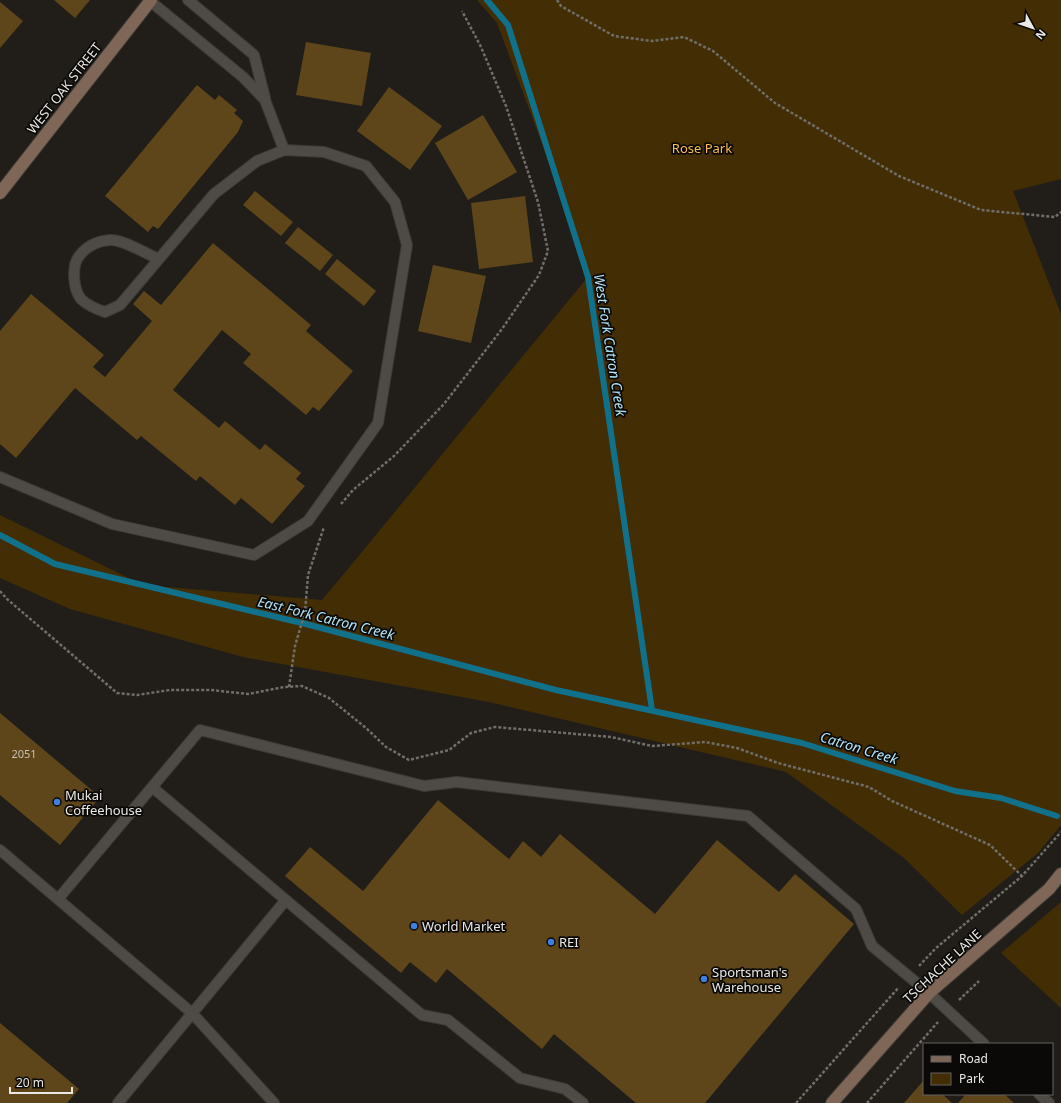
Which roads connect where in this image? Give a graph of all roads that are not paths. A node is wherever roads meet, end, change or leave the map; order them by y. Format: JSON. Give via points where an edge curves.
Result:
{"nodes":[{"id":1,"x":151,"y":0,"type":"edge"},
{"id":2,"x":188,"y":0,"type":"edge"},
{"id":3,"x":265,"y":100,"type":"junction"},
{"id":4,"x":284,"y":150,"type":"junction"},
{"id":5,"x":0,"y":193,"type":"edge"},
{"id":6,"x":159,"y":259,"type":"junction"},
{"id":7,"x":0,"y":477,"type":"edge"},
{"id":8,"x":152,"y":787,"type":"junction"},
{"id":9,"x":0,"y":850,"type":"edge"},
{"id":10,"x":1061,"y":874,"type":"edge"},
{"id":11,"x":58,"y":899,"type":"junction"},
{"id":12,"x":285,"y":901,"type":"junction"},
{"id":13,"x":929,"y":993,"type":"junction"},
{"id":14,"x":192,"y":1013,"type":"junction"},
{"id":15,"x":983,"y":1043,"type":"edge"},
{"id":16,"x":1040,"y":1095,"type":"edge"},
{"id":17,"x":118,"y":1103,"type":"edge"},
{"id":18,"x":274,"y":1103,"type":"edge"},
{"id":19,"x":583,"y":1103,"type":"edge"},
{"id":20,"x":832,"y":1103,"type":"edge"},
{"id":21,"x":1049,"y":1103,"type":"edge"}],
"edges":[{"from":1,"to":3,"type":"lane","via":[[243,77]]},
{"from":1,"to":5,"type":"street","name":"WEST OAK STREET"},
{"from":2,"to":3,"type":"lane","via":[[254,55]]},
{"from":3,"to":4,"type":"lane"},
{"from":4,"to":6,"type":"lane","via":[[257,161],[214,194]]},
{"from":4,"to":7,"type":"lane","via":[[324,152],[366,166],[395,202],[407,245],[378,423],[308,521],[254,555],[112,524]]},
{"from":6,"to":6,"type":"lane","via":[[120,305],[105,312],[92,308],[81,298],[74,286],[79,256],[94,244],[111,240]]},
{"from":8,"to":11,"type":"lane"},
{"from":8,"to":12,"type":"lane"},
{"from":8,"to":13,"type":"lane","via":[[200,730],[424,786],[457,782],[748,816],[856,909],[872,946]]},
{"from":9,"to":11,"type":"lane"},
{"from":10,"to":13,"type":"street","name":"TSCHACHE LANE","via":[[1050,889]]},
{"from":11,"to":14,"type":"lane"},
{"from":12,"to":14,"type":"lane"},
{"from":12,"to":19,"type":"lane","via":[[422,1015],[448,1020],[520,1078],[565,1089]]},
{"from":13,"to":15,"type":"lane"},
{"from":13,"to":20,"type":"street","name":"TSCHACHE LANE"},
{"from":14,"to":17,"type":"lane"},
{"from":14,"to":18,"type":"lane"},
{"from":16,"to":21,"type":"lane"}]}
